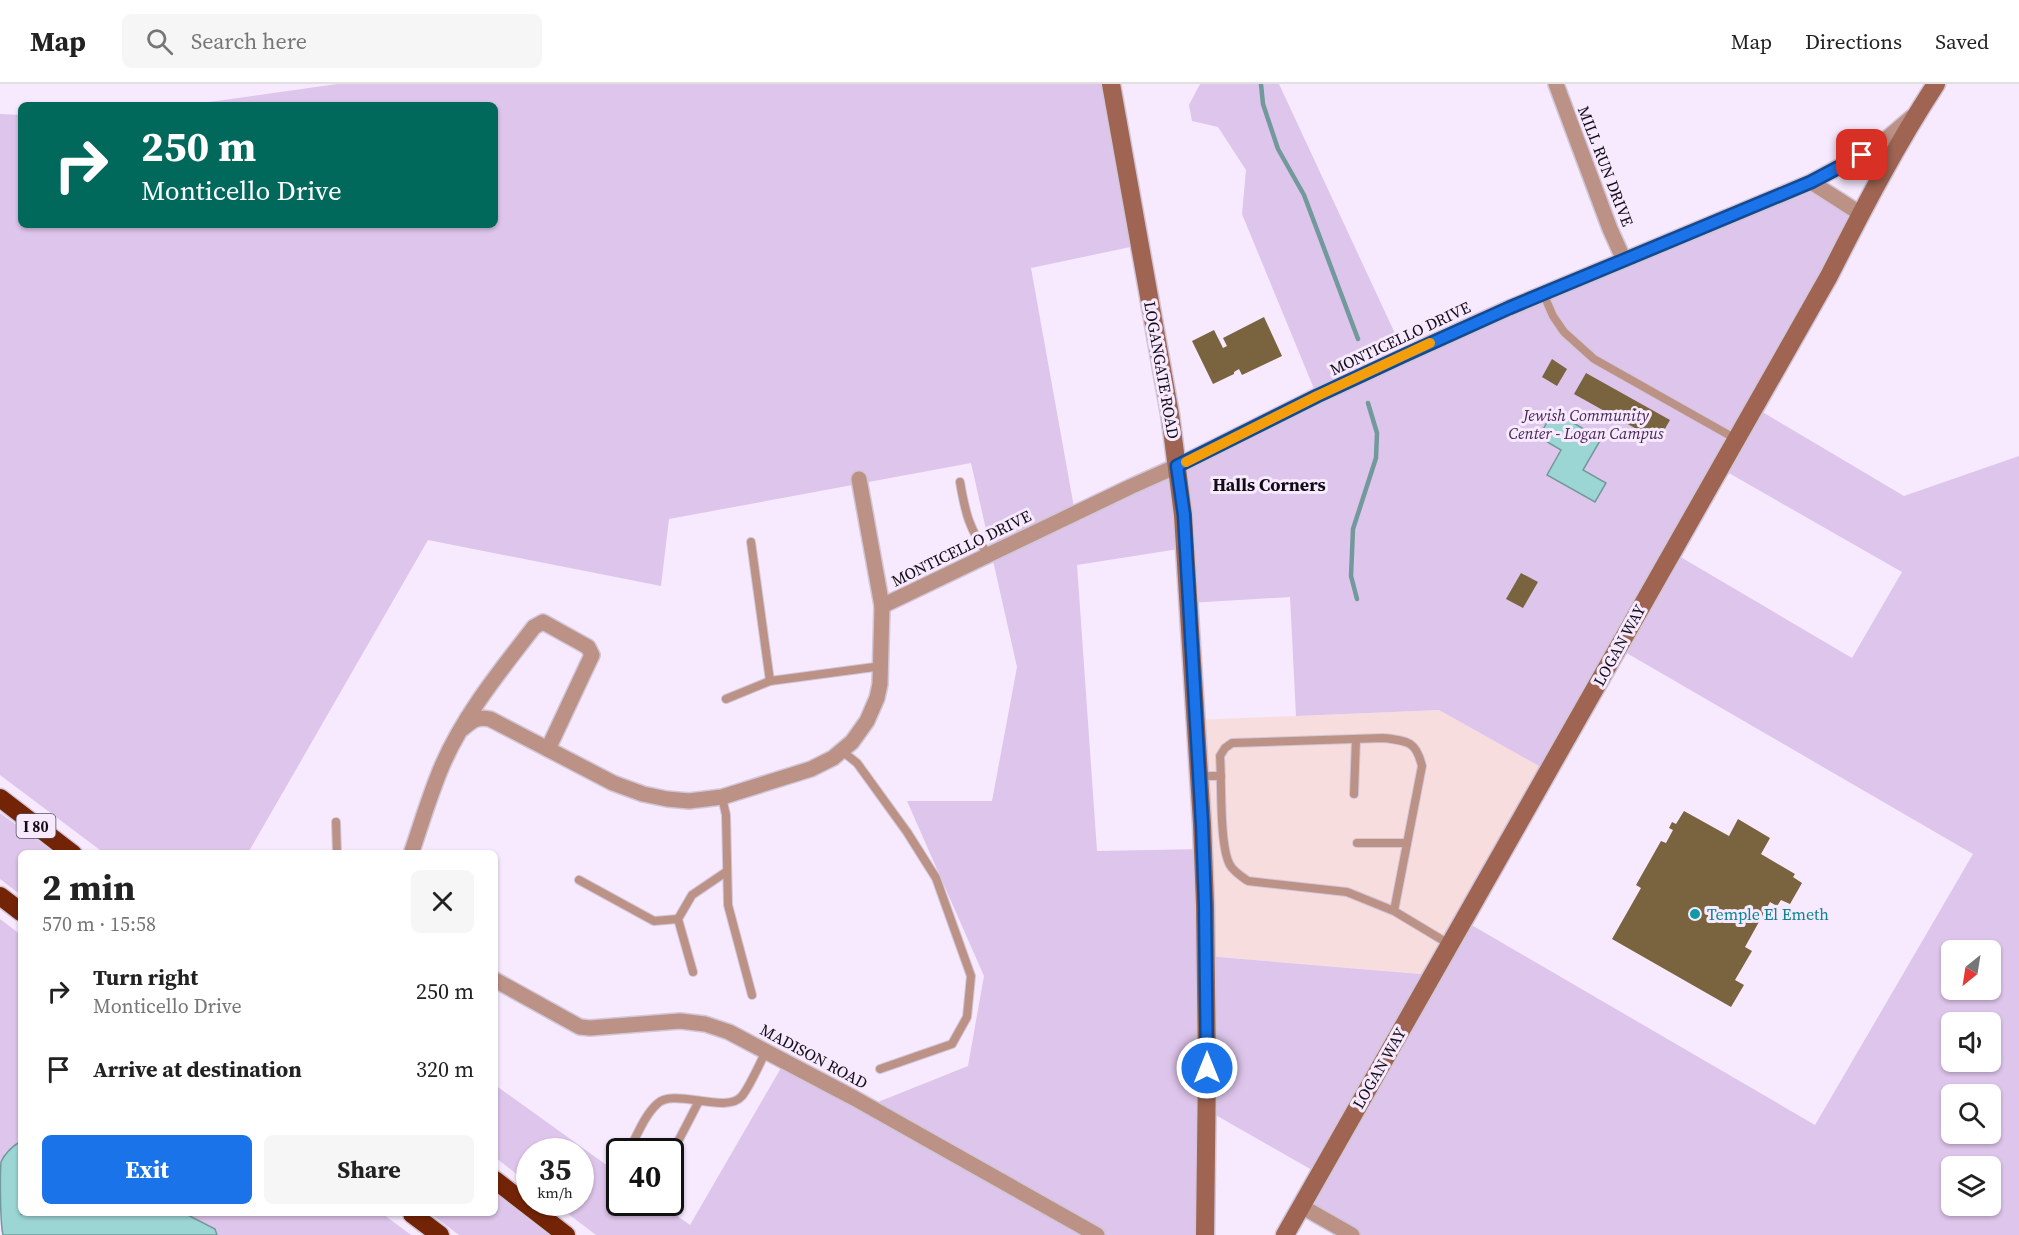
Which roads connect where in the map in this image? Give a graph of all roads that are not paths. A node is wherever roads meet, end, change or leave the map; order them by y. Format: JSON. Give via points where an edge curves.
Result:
{"nodes":[{"id":1,"x":1111,"y":84,"type":"edge"},
{"id":2,"x":1556,"y":84,"type":"edge"},
{"id":3,"x":1936,"y":84,"type":"edge"},
{"id":4,"x":1918,"y":113,"type":"junction"},
{"id":5,"x":1811,"y":182,"type":"junction"},
{"id":6,"x":1861,"y":214,"type":"junction"},
{"id":7,"x":1624,"y":260,"type":"junction"},
{"id":8,"x":1543,"y":293,"type":"junction"},
{"id":9,"x":1736,"y":439,"type":"junction"},
{"id":10,"x":1177,"y":466,"type":"junction"},
{"id":11,"x":859,"y":479,"type":"dead end"},
{"id":12,"x":960,"y":482,"type":"dead end"},
{"id":13,"x":751,"y":542,"type":"dead end"},
{"id":14,"x":989,"y":555,"type":"junction"},
{"id":15,"x":882,"y":606,"type":"junction"},
{"id":16,"x":882,"y":666,"type":"junction"},
{"id":17,"x":771,"y":681,"type":"junction"},
{"id":18,"x":726,"y":699,"type":"dead end"},
{"id":19,"x":462,"y":729,"type":"junction"},
{"id":20,"x":1356,"y":738,"type":"junction"},
{"id":21,"x":548,"y":749,"type":"junction"},
{"id":22,"x":842,"y":752,"type":"junction"},
{"id":23,"x":1199,"y":776,"type":"junction"},
{"id":24,"x":1221,"y":776,"type":"junction"},
{"id":25,"x":1354,"y":794,"type":"dead end"},
{"id":26,"x":722,"y":797,"type":"junction"},
{"id":27,"x":0,"y":798,"type":"edge"},
{"id":28,"x":336,"y":822,"type":"dead end"},
{"id":29,"x":1357,"y":843,"type":"dead end"},
{"id":30,"x":1407,"y":843,"type":"junction"},
{"id":31,"x":68,"y":850,"type":"edge"},
{"id":32,"x":337,"y":850,"type":"edge"},
{"id":33,"x":412,"y":850,"type":"edge"},
{"id":34,"x":726,"y":872,"type":"junction"},
{"id":35,"x":579,"y":880,"type":"dead end"},
{"id":36,"x":0,"y":896,"type":"edge"},
{"id":37,"x":18,"y":910,"type":"edge"},
{"id":38,"x":1394,"y":911,"type":"junction"},
{"id":39,"x":678,"y":919,"type":"junction"},
{"id":40,"x":1449,"y":944,"type":"junction"},
{"id":41,"x":693,"y":972,"type":"dead end"},
{"id":42,"x":498,"y":982,"type":"edge"},
{"id":43,"x":752,"y":995,"type":"dead end"},
{"id":44,"x":766,"y":1051,"type":"junction"},
{"id":45,"x":880,"y":1069,"type":"dead end"},
{"id":46,"x":699,"y":1101,"type":"junction"},
{"id":47,"x":636,"y":1138,"type":"edge"},
{"id":48,"x":680,"y":1138,"type":"edge"},
{"id":49,"x":498,"y":1182,"type":"edge"},
{"id":50,"x":1301,"y":1206,"type":"junction"},
{"id":51,"x":415,"y":1216,"type":"edge"},
{"id":52,"x":440,"y":1235,"type":"edge"},
{"id":53,"x":566,"y":1235,"type":"edge"},
{"id":54,"x":1097,"y":1235,"type":"edge"},
{"id":55,"x":1205,"y":1235,"type":"edge"},
{"id":56,"x":1285,"y":1235,"type":"edge"},
{"id":57,"x":1352,"y":1235,"type":"edge"}],
"edges":[{"from":1,"to":10,"type":"street","name":"LOGANGATE ROAD"},
{"from":2,"to":7,"type":"street","name":"MILL RUN DRIVE"},
{"from":3,"to":4,"type":"street","name":"LOGAN WAY"},
{"from":4,"to":5,"type":"street","name":"MONTICELLO DRIVE","via":[[1878,146]]},
{"from":4,"to":6,"type":"street","name":"LOGAN WAY"},
{"from":5,"to":6,"type":"street"},
{"from":5,"to":7,"type":"street","name":"MONTICELLO DRIVE"},
{"from":6,"to":9,"type":"street","name":"LOGAN WAY"},
{"from":7,"to":8,"type":"street","name":"MONTICELLO DRIVE"},
{"from":8,"to":9,"type":"lane","via":[[1564,332],[1594,359]]},
{"from":8,"to":10,"type":"street","name":"MONTICELLO DRIVE","via":[[1327,391]]},
{"from":9,"to":40,"type":"street","name":"LOGAN WAY"},
{"from":10,"to":14,"type":"street","name":"MONTICELLO DRIVE"},
{"from":10,"to":23,"type":"street","name":"LOGANGATE ROAD","via":[[1184,515]]},
{"from":11,"to":15,"type":"street"},
{"from":12,"to":14,"type":"lane","via":[[965,514]]},
{"from":13,"to":17,"type":"lane"},
{"from":14,"to":15,"type":"street","name":"MONTICELLO DRIVE"},
{"from":15,"to":16,"type":"street"},
{"from":16,"to":17,"type":"lane"},
{"from":16,"to":22,"type":"street","via":[[873,711]]},
{"from":17,"to":18,"type":"lane"},
{"from":19,"to":21,"type":"street","via":[[474,719],[490,719]]},
{"from":19,"to":21,"type":"street","via":[[484,691],[534,627],[543,622],[588,647],[592,655]]},
{"from":19,"to":33,"type":"street","via":[[442,765]]},
{"from":20,"to":24,"type":"lane","via":[[1232,743],[1220,756]]},
{"from":20,"to":25,"type":"lane"},
{"from":20,"to":30,"type":"lane","via":[[1401,740],[1419,752],[1422,766]]},
{"from":21,"to":26,"type":"street","via":[[643,794],[689,801]]},
{"from":22,"to":26,"type":"street","via":[[811,769]]},
{"from":22,"to":45,"type":"lane","via":[[857,763],[936,878],[970,976],[967,1017],[952,1044]]},
{"from":23,"to":24,"type":"lane"},
{"from":23,"to":55,"type":"street","name":"LOGANGATE ROAD","via":[[1205,905]]},
{"from":24,"to":38,"type":"lane","via":[[1224,849],[1238,874],[1248,881],[1347,892]]},
{"from":26,"to":34,"type":"lane","via":[[726,815]]},
{"from":27,"to":31,"type":"highway","number":"I 80"},
{"from":28,"to":32,"type":"lane"},
{"from":29,"to":30,"type":"lane"},
{"from":30,"to":38,"type":"lane"},
{"from":34,"to":39,"type":"lane","via":[[692,895]]},
{"from":34,"to":43,"type":"lane","via":[[728,904]]},
{"from":35,"to":39,"type":"lane","via":[[654,921]]},
{"from":36,"to":37,"type":"highway"},
{"from":38,"to":40,"type":"lane"},
{"from":39,"to":41,"type":"lane"},
{"from":40,"to":50,"type":"street","name":"LOGAN WAY"},
{"from":42,"to":44,"type":"street","name":"MADISON ROAD","via":[[580,1027],[680,1021],[705,1024]]},
{"from":44,"to":46,"type":"lane","via":[[741,1098],[733,1102]]},
{"from":44,"to":54,"type":"street","name":"MADISON ROAD"},
{"from":46,"to":47,"type":"lane","via":[[658,1102]]},
{"from":46,"to":48,"type":"lane"},
{"from":49,"to":53,"type":"highway"},
{"from":50,"to":56,"type":"street","name":"LOGAN WAY"},
{"from":50,"to":57,"type":"street"},
{"from":51,"to":52,"type":"highway"}]}
